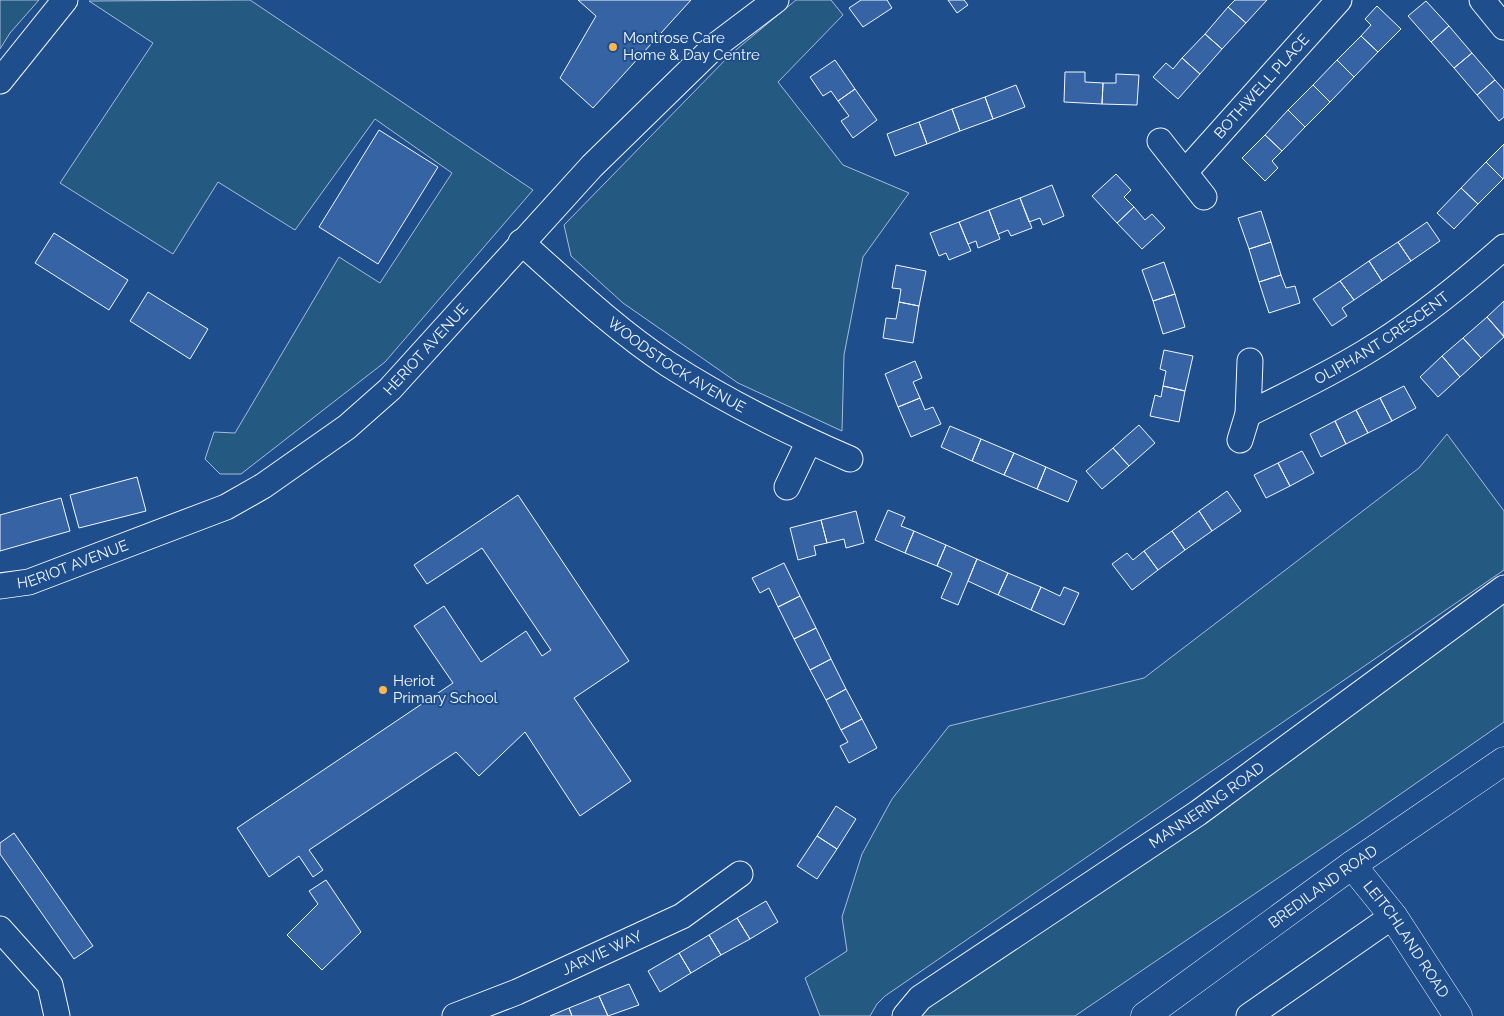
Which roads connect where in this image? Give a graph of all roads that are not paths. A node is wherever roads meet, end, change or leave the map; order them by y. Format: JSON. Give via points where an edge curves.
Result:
{"nodes":[{"id":1,"x":64,"y":0,"type":"edge"},
{"id":2,"x":776,"y":0,"type":"edge"},
{"id":3,"x":1339,"y":0,"type":"edge"},
{"id":4,"x":1482,"y":0,"type":"edge"},
{"id":5,"x":1504,"y":27,"type":"edge"},
{"id":6,"x":0,"y":81,"type":"edge"},
{"id":7,"x":1160,"y":141,"type":"dead end"},
{"id":8,"x":1185,"y":172,"type":"junction"},
{"id":9,"x":1204,"y":197,"type":"dead end"},
{"id":10,"x":521,"y":242,"type":"junction"},
{"id":11,"x":1504,"y":247,"type":"edge"},
{"id":12,"x":1250,"y":361,"type":"dead end"},
{"id":13,"x":1248,"y":414,"type":"junction"},
{"id":14,"x":1240,"y":440,"type":"dead end"},
{"id":15,"x":809,"y":441,"type":"junction"},
{"id":16,"x":850,"y":459,"type":"dead end"},
{"id":17,"x":787,"y":487,"type":"dead end"},
{"id":18,"x":0,"y":586,"type":"edge"},
{"id":19,"x":1504,"y":588,"type":"edge"},
{"id":20,"x":1504,"y":761,"type":"edge"},
{"id":21,"x":1352,"y":865,"type":"junction"},
{"id":22,"x":740,"y":874,"type":"dead end"},
{"id":23,"x":1392,"y":916,"type":"junction"},
{"id":24,"x":0,"y":929,"type":"edge"},
{"id":25,"x":57,"y":1016,"type":"edge"},
{"id":26,"x":455,"y":1016,"type":"edge"},
{"id":27,"x":905,"y":1016,"type":"edge"},
{"id":28,"x":1145,"y":1016,"type":"edge"},
{"id":29,"x":1249,"y":1016,"type":"edge"},
{"id":30,"x":1458,"y":1016,"type":"edge"}],
"edges":[{"from":1,"to":6,"type":"street"},
{"from":2,"to":10,"type":"street","name":"HERIOT AVENUE","via":[[715,46],[592,166]]},
{"from":3,"to":8,"type":"street","name":"BOTHWELL PLACE"},
{"from":4,"to":5,"type":"street"},
{"from":7,"to":8,"type":"street"},
{"from":8,"to":9,"type":"street"},
{"from":10,"to":15,"type":"street","name":"WOODSTOCK AVENUE","via":[[616,326],[667,364]]},
{"from":10,"to":18,"type":"street","name":"HERIOT AVENUE","via":[[390,389],[346,427],[263,486],[194,521],[29,582]]},
{"from":11,"to":13,"type":"street","name":"OLIPHANT CRESCENT","via":[[1457,288],[1364,353],[1303,388]]},
{"from":12,"to":13,"type":"street"},
{"from":13,"to":14,"type":"street"},
{"from":15,"to":16,"type":"street","name":"WOODSTOCK AVENUE"},
{"from":15,"to":17,"type":"street"},
{"from":19,"to":27,"type":"street","name":"MANNERING ROAD","via":[[1198,813],[920,998]]},
{"from":20,"to":21,"type":"street","name":"BREDILAND ROAD"},
{"from":21,"to":23,"type":"street","name":"LEITCHLAND ROAD"},
{"from":21,"to":28,"type":"street","name":"BREDILAND ROAD"},
{"from":22,"to":26,"type":"street","name":"JARVIE WAY","via":[[682,916],[517,992]]},
{"from":23,"to":29,"type":"street"},
{"from":23,"to":30,"type":"street","name":"LEITCHLAND ROAD"},
{"from":24,"to":25,"type":"street","via":[[50,985]]}]}
